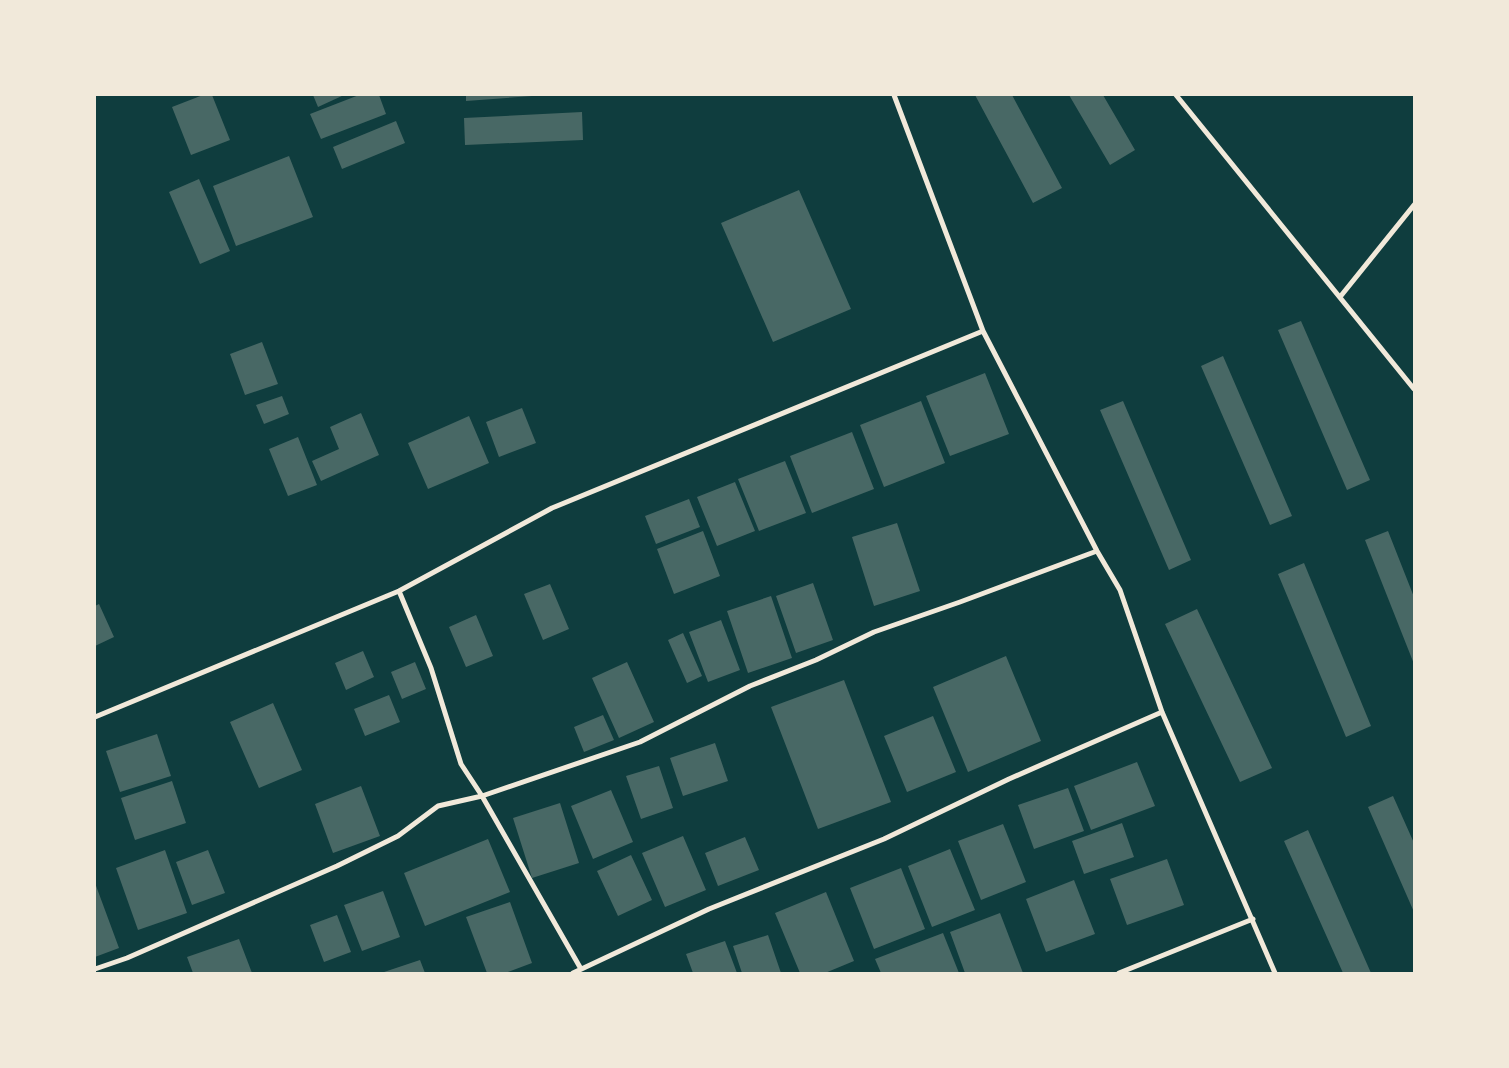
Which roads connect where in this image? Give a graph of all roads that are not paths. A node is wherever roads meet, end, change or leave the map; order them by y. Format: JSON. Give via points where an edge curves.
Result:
{"nodes":[{"id":1,"x":894,"y":95,"type":"edge"},
{"id":2,"x":1176,"y":95,"type":"edge"},
{"id":3,"x":1414,"y":205,"type":"edge"},
{"id":4,"x":1340,"y":297,"type":"junction"},
{"id":5,"x":983,"y":332,"type":"junction"},
{"id":6,"x":1414,"y":389,"type":"edge"},
{"id":7,"x":1097,"y":551,"type":"junction"},
{"id":8,"x":399,"y":591,"type":"junction"},
{"id":9,"x":1162,"y":712,"type":"junction"},
{"id":10,"x":95,"y":717,"type":"edge"},
{"id":11,"x":482,"y":796,"type":"junction"},
{"id":12,"x":1252,"y":919,"type":"junction"},
{"id":13,"x":95,"y":969,"type":"edge"},
{"id":14,"x":581,"y":969,"type":"junction"},
{"id":15,"x":573,"y":973,"type":"edge"},
{"id":16,"x":1119,"y":973,"type":"edge"},
{"id":17,"x":1275,"y":973,"type":"edge"}],
"edges":[{"from":1,"to":5,"type":"street"},
{"from":2,"to":4,"type":"street"},
{"from":3,"to":4,"type":"street"},
{"from":4,"to":6,"type":"street"},
{"from":5,"to":7,"type":"street"},
{"from":5,"to":8,"type":"street","via":[[552,508]]},
{"from":7,"to":9,"type":"street","via":[[1120,590]]},
{"from":7,"to":11,"type":"street","via":[[874,632],[816,660],[750,686],[640,742]]},
{"from":8,"to":10,"type":"street"},
{"from":8,"to":11,"type":"street","via":[[430,668],[461,764]]},
{"from":9,"to":12,"type":"street"},
{"from":9,"to":14,"type":"street","via":[[1009,779],[884,839],[709,909]]},
{"from":11,"to":13,"type":"street","via":[[438,806],[398,836],[337,866]]},
{"from":11,"to":14,"type":"street"},
{"from":12,"to":16,"type":"street"},
{"from":12,"to":17,"type":"street"},
{"from":14,"to":15,"type":"street"}]}
